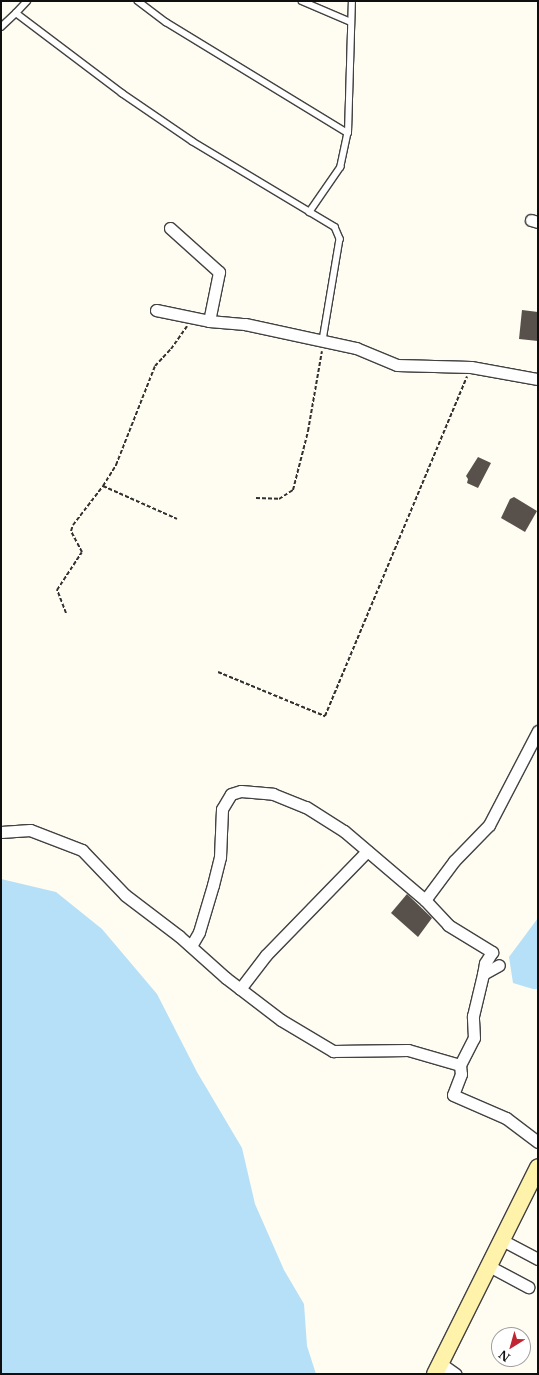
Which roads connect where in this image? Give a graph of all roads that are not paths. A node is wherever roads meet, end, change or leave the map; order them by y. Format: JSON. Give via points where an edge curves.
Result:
{"nodes":[{"id":1,"x":27,"y":1,"type":"edge"},
{"id":2,"x":138,"y":1,"type":"edge"},
{"id":3,"x":302,"y":1,"type":"edge"},
{"id":4,"x":352,"y":1,"type":"edge"},
{"id":5,"x":16,"y":13,"type":"junction"},
{"id":6,"x":349,"y":21,"type":"junction"},
{"id":7,"x":1,"y":27,"type":"edge"},
{"id":8,"x":348,"y":133,"type":"junction"},
{"id":9,"x":310,"y":212,"type":"junction"},
{"id":10,"x":170,"y":228,"type":"dead end"},
{"id":11,"x":156,"y":310,"type":"dead end"},
{"id":12,"x":209,"y":322,"type":"junction"},
{"id":13,"x":323,"y":341,"type":"junction"},
{"id":14,"x":538,"y":380,"type":"edge"},
{"id":15,"x":538,"y":731,"type":"edge"},
{"id":16,"x":1,"y":832,"type":"edge"},
{"id":17,"x":367,"y":850,"type":"junction"},
{"id":18,"x":424,"y":900,"type":"junction"},
{"id":19,"x":191,"y":946,"type":"junction"},
{"id":20,"x":499,"y":965,"type":"dead end"},
{"id":21,"x":483,"y":974,"type":"junction"},
{"id":22,"x":240,"y":989,"type":"junction"},
{"id":23,"x":460,"y":1065,"type":"junction"},
{"id":24,"x":538,"y":1142,"type":"edge"},
{"id":25,"x":538,"y":1167,"type":"edge"},
{"id":26,"x":500,"y":1239,"type":"junction"},
{"id":27,"x":538,"y":1260,"type":"edge"},
{"id":28,"x":487,"y":1265,"type":"junction"},
{"id":29,"x":528,"y":1287,"type":"dead end"},
{"id":30,"x":437,"y":1369,"type":"edge"},
{"id":31,"x":456,"y":1374,"type":"edge"}],
"edges":[{"from":1,"to":5,"type":"lane"},
{"from":2,"to":8,"type":"lane","via":[[166,22]]},
{"from":3,"to":6,"type":"lane"},
{"from":4,"to":6,"type":"lane"},
{"from":5,"to":7,"type":"lane"},
{"from":5,"to":9,"type":"lane","via":[[122,93],[186,136]]},
{"from":6,"to":8,"type":"lane"},
{"from":8,"to":9,"type":"lane","via":[[341,167]]},
{"from":9,"to":13,"type":"lane","via":[[335,227],[340,239]]},
{"from":10,"to":12,"type":"street","via":[[219,272]]},
{"from":11,"to":12,"type":"street"},
{"from":12,"to":13,"type":"street","via":[[245,324]]},
{"from":13,"to":14,"type":"street","via":[[356,348],[397,365],[471,367]]},
{"from":15,"to":18,"type":"street","via":[[489,825],[454,861]]},
{"from":16,"to":19,"type":"street","via":[[30,830],[82,850],[125,895]]},
{"from":17,"to":18,"type":"street"},
{"from":17,"to":19,"type":"street","via":[[344,831],[306,807],[273,794],[241,791],[231,794],[222,809],[220,857],[213,885],[199,932]]},
{"from":17,"to":22,"type":"street","via":[[266,955]]},
{"from":18,"to":21,"type":"street","via":[[448,925],[492,952],[485,963]]},
{"from":19,"to":22,"type":"street"},
{"from":20,"to":21,"type":"street"},
{"from":21,"to":23,"type":"street","via":[[473,1016],[474,1038]]},
{"from":22,"to":23,"type":"street","via":[[281,1020],[333,1051],[408,1050]]},
{"from":23,"to":24,"type":"street","via":[[461,1074],[453,1095],[506,1118]]},
{"from":25,"to":26,"type":"main road"},
{"from":26,"to":27,"type":"street"},
{"from":26,"to":28,"type":"main road"},
{"from":28,"to":29,"type":"street"},
{"from":28,"to":30,"type":"main road"},
{"from":30,"to":31,"type":"street"}]}
